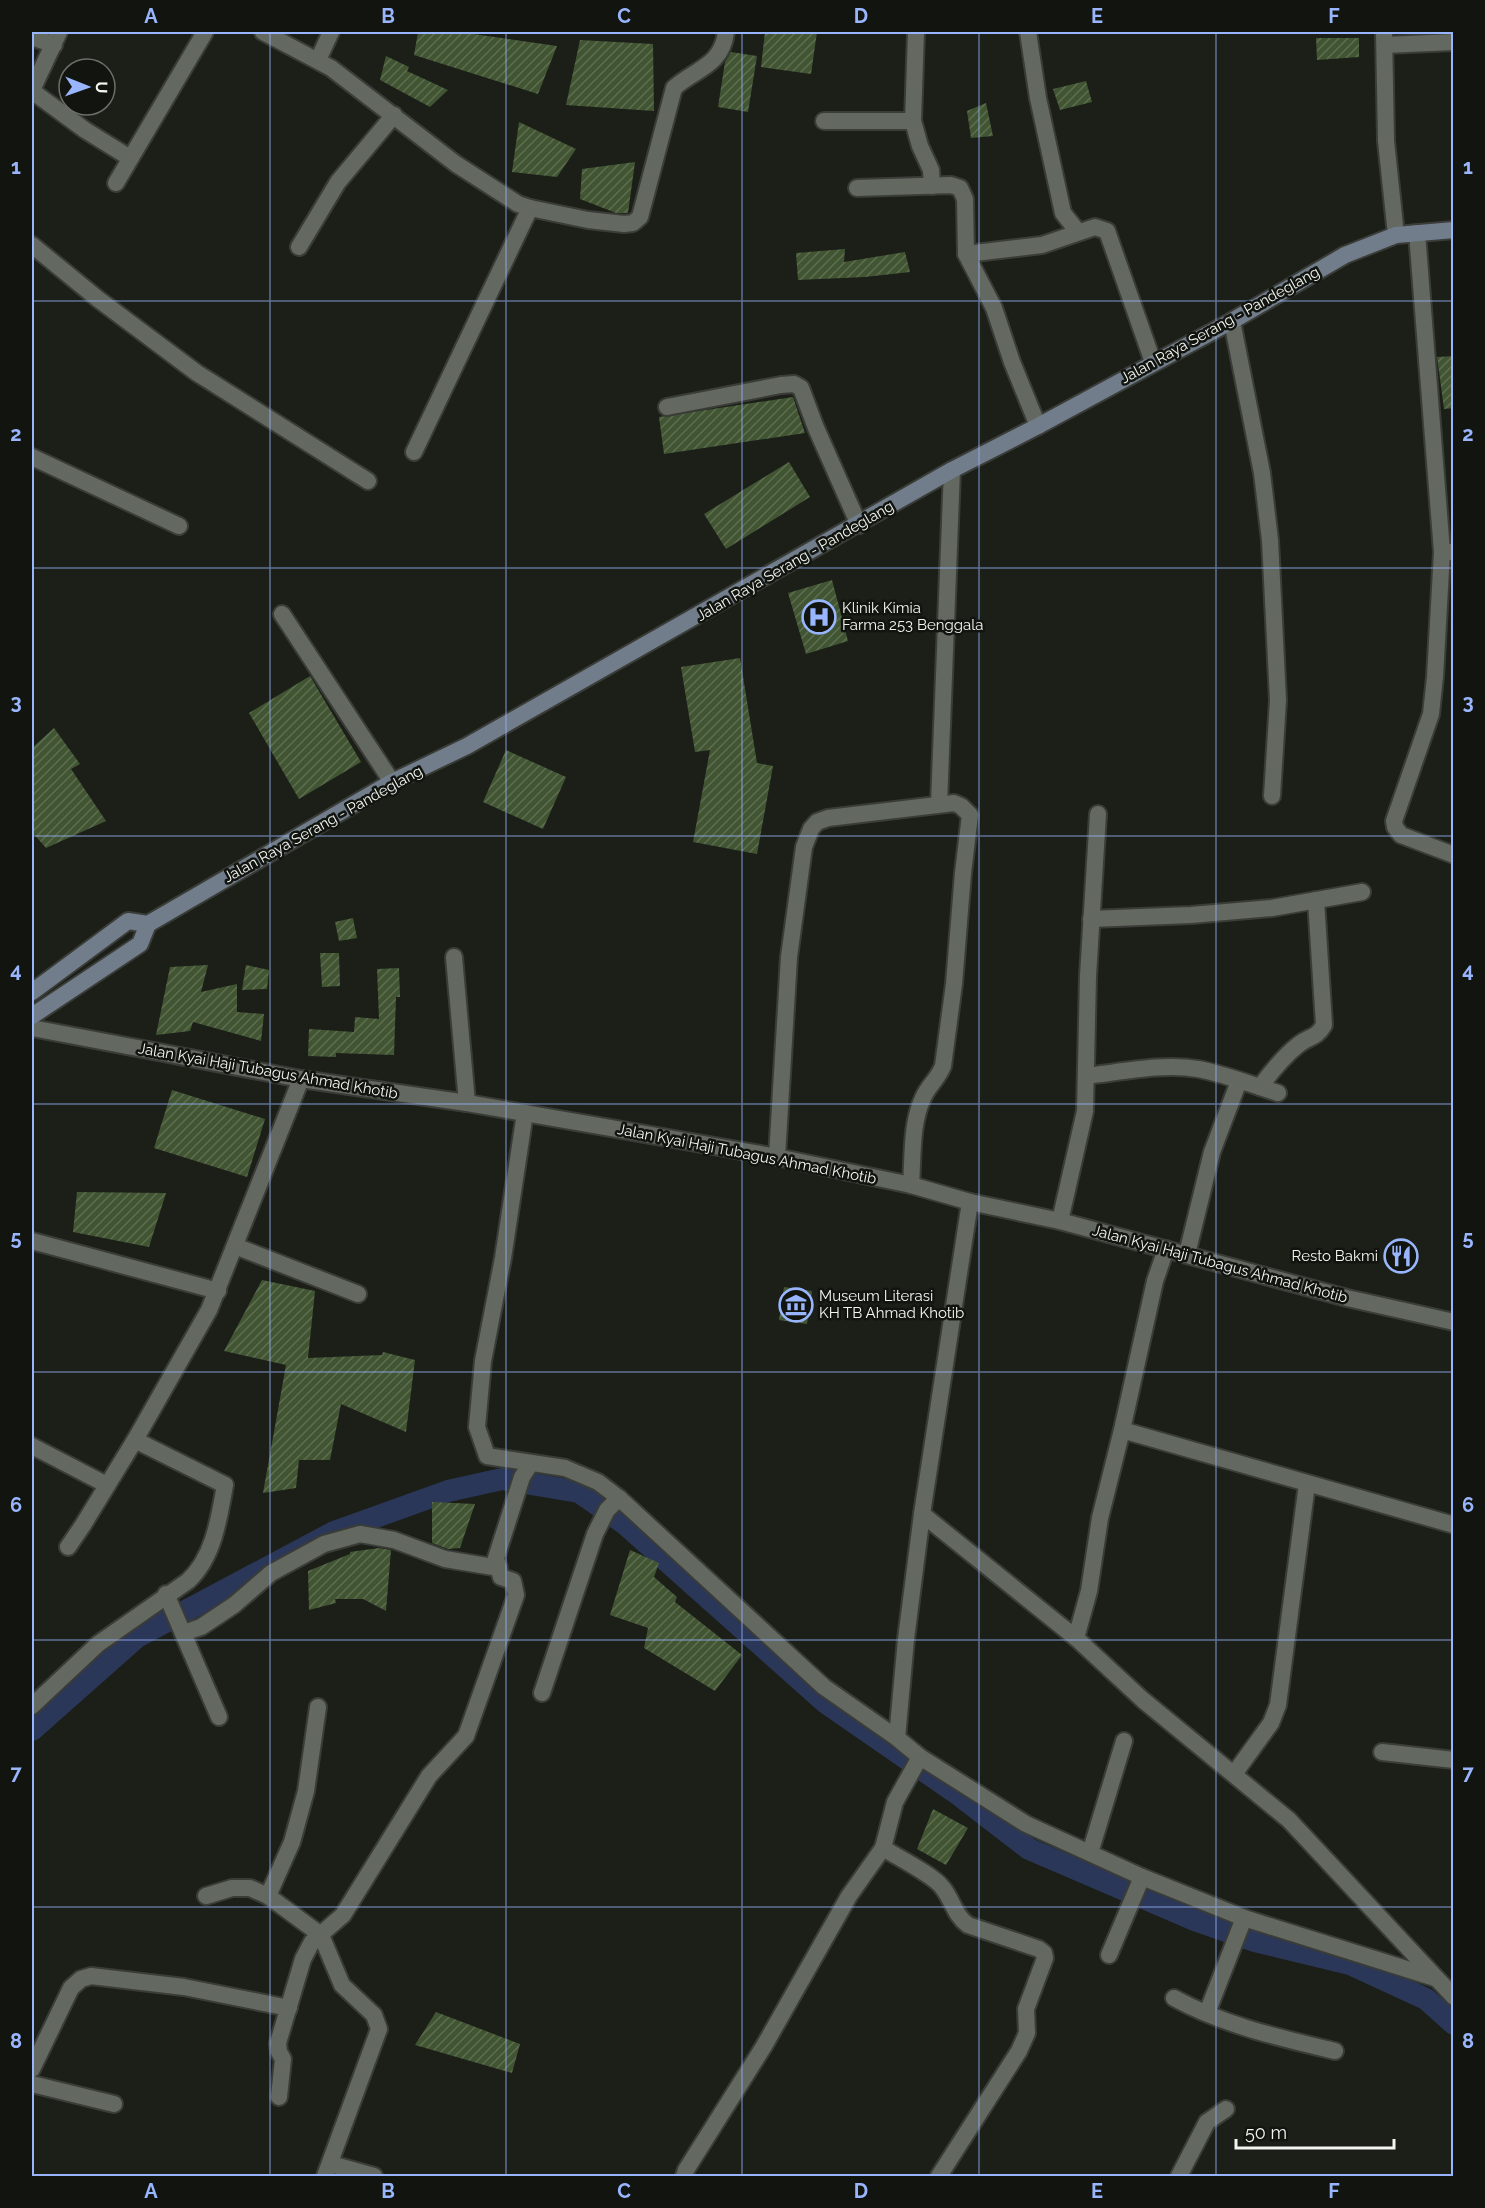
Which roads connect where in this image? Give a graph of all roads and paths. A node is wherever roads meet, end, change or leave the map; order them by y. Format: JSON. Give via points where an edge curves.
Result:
{"nodes":[{"id":1,"x":205,"y":32,"type":"edge"},
{"id":2,"x":263,"y":32,"type":"edge"},
{"id":3,"x":332,"y":32,"type":"edge"},
{"id":4,"x":726,"y":32,"type":"edge"},
{"id":5,"x":916,"y":32,"type":"edge"},
{"id":6,"x":1028,"y":32,"type":"edge"},
{"id":7,"x":32,"y":38,"type":"edge"},
{"id":8,"x":56,"y":38,"type":"edge"},
{"id":9,"x":1385,"y":38,"type":"edge"},
{"id":10,"x":1454,"y":42,"type":"edge"},
{"id":11,"x":318,"y":60,"type":"junction"},
{"id":12,"x":32,"y":90,"type":"edge"},
{"id":13,"x":394,"y":115,"type":"junction"},
{"id":14,"x":824,"y":121,"type":"dead end"},
{"id":15,"x":913,"y":121,"type":"junction"},
{"id":16,"x":130,"y":158,"type":"junction"},
{"id":17,"x":116,"y":183,"type":"dead end"},
{"id":18,"x":932,"y":186,"type":"junction"},
{"id":19,"x":857,"y":188,"type":"dead end"},
{"id":20,"x":530,"y":208,"type":"junction"},
{"id":21,"x":1454,"y":230,"type":"edge"},
{"id":22,"x":1078,"y":232,"type":"junction"},
{"id":23,"x":1417,"y":233,"type":"junction"},
{"id":24,"x":1396,"y":235,"type":"junction"},
{"id":25,"x":32,"y":245,"type":"edge"},
{"id":26,"x":299,"y":247,"type":"dead end"},
{"id":27,"x":966,"y":254,"type":"junction"},
{"id":28,"x":1232,"y":321,"type":"junction"},
{"id":29,"x":1153,"y":362,"type":"junction"},
{"id":30,"x":667,"y":407,"type":"dead end"},
{"id":31,"x":1038,"y":426,"type":"junction"},
{"id":32,"x":414,"y":452,"type":"dead end"},
{"id":33,"x":32,"y":457,"type":"edge"},
{"id":34,"x":952,"y":470,"type":"junction"},
{"id":35,"x":368,"y":481,"type":"dead end"},
{"id":36,"x":859,"y":525,"type":"junction"},
{"id":37,"x":179,"y":526,"type":"dead end"},
{"id":38,"x":1448,"y":552,"type":"edge"},
{"id":39,"x":282,"y":614,"type":"dead end"},
{"id":40,"x":392,"y":782,"type":"junction"},
{"id":41,"x":1272,"y":796,"type":"dead end"},
{"id":42,"x":939,"y":804,"type":"junction"},
{"id":43,"x":1098,"y":814,"type":"dead end"},
{"id":44,"x":1454,"y":855,"type":"edge"},
{"id":45,"x":1362,"y":892,"type":"dead end"},
{"id":46,"x":1316,"y":900,"type":"junction"},
{"id":47,"x":1091,"y":919,"type":"junction"},
{"id":48,"x":148,"y":924,"type":"junction"},
{"id":49,"x":454,"y":957,"type":"dead end"},
{"id":50,"x":32,"y":992,"type":"edge"},
{"id":51,"x":32,"y":1016,"type":"edge"},
{"id":52,"x":32,"y":1028,"type":"edge"},
{"id":53,"x":1086,"y":1076,"type":"junction"},
{"id":54,"x":302,"y":1079,"type":"junction"},
{"id":55,"x":1239,"y":1081,"type":"junction"},
{"id":56,"x":1260,"y":1088,"type":"junction"},
{"id":57,"x":1278,"y":1093,"type":"dead end"},
{"id":58,"x":467,"y":1103,"type":"junction"},
{"id":59,"x":525,"y":1113,"type":"junction"},
{"id":60,"x":777,"y":1157,"type":"junction"},
{"id":61,"x":911,"y":1185,"type":"junction"},
{"id":62,"x":970,"y":1202,"type":"junction"},
{"id":63,"x":1060,"y":1221,"type":"junction"},
{"id":64,"x":32,"y":1241,"type":"edge"},
{"id":65,"x":235,"y":1246,"type":"junction"},
{"id":66,"x":1166,"y":1249,"type":"junction"},
{"id":67,"x":1187,"y":1254,"type":"junction"},
{"id":68,"x":218,"y":1291,"type":"junction"},
{"id":69,"x":358,"y":1294,"type":"dead end"},
{"id":70,"x":1454,"y":1322,"type":"edge"},
{"id":71,"x":1122,"y":1430,"type":"junction"},
{"id":72,"x":135,"y":1440,"type":"junction"},
{"id":73,"x":32,"y":1446,"type":"edge"},
{"id":74,"x":527,"y":1470,"type":"junction"},
{"id":75,"x":1307,"y":1484,"type":"junction"},
{"id":76,"x":107,"y":1485,"type":"junction"},
{"id":77,"x":620,"y":1498,"type":"junction"},
{"id":78,"x":922,"y":1514,"type":"junction"},
{"id":79,"x":1454,"y":1525,"type":"edge"},
{"id":80,"x":68,"y":1547,"type":"dead end"},
{"id":81,"x":499,"y":1568,"type":"junction"},
{"id":82,"x":167,"y":1596,"type":"junction"},
{"id":83,"x":181,"y":1629,"type":"junction"},
{"id":84,"x":1076,"y":1638,"type":"junction"},
{"id":85,"x":542,"y":1693,"type":"dead end"},
{"id":86,"x":32,"y":1706,"type":"edge"},
{"id":87,"x":318,"y":1707,"type":"dead end"},
{"id":88,"x":219,"y":1717,"type":"dead end"},
{"id":89,"x":897,"y":1738,"type":"junction"},
{"id":90,"x":1124,"y":1741,"type":"dead end"},
{"id":91,"x":1382,"y":1752,"type":"dead end"},
{"id":92,"x":919,"y":1760,"type":"junction"},
{"id":93,"x":1454,"y":1760,"type":"edge"},
{"id":94,"x":1234,"y":1774,"type":"junction"},
{"id":95,"x":883,"y":1848,"type":"junction"},
{"id":96,"x":1090,"y":1853,"type":"junction"},
{"id":97,"x":1138,"y":1888,"type":"junction"},
{"id":98,"x":206,"y":1896,"type":"dead end"},
{"id":99,"x":268,"y":1896,"type":"junction"},
{"id":100,"x":1239,"y":1928,"type":"junction"},
{"id":101,"x":321,"y":1935,"type":"junction"},
{"id":102,"x":1109,"y":1955,"type":"dead end"},
{"id":103,"x":1435,"y":1978,"type":"junction"},
{"id":104,"x":1454,"y":1997,"type":"edge"},
{"id":105,"x":1173,"y":1998,"type":"dead end"},
{"id":106,"x":289,"y":2008,"type":"junction"},
{"id":107,"x":1207,"y":2013,"type":"junction"},
{"id":108,"x":1335,"y":2051,"type":"dead end"},
{"id":109,"x":32,"y":2069,"type":"edge"},
{"id":110,"x":32,"y":2084,"type":"edge"},
{"id":111,"x":279,"y":2097,"type":"dead end"},
{"id":112,"x":114,"y":2104,"type":"dead end"},
{"id":113,"x":1226,"y":2109,"type":"dead end"},
{"id":114,"x":328,"y":2170,"type":"edge"},
{"id":115,"x":374,"y":2176,"type":"edge"},
{"id":116,"x":684,"y":2176,"type":"edge"},
{"id":117,"x":939,"y":2176,"type":"edge"},
{"id":118,"x":1179,"y":2176,"type":"edge"}],
"edges":[{"from":1,"to":16,"type":"street"},
{"from":2,"to":11,"type":"street"},
{"from":3,"to":11,"type":"street"},
{"from":4,"to":20,"type":"street","via":[[719,53],[707,66],[674,88],[637,220],[624,224],[588,220]]},
{"from":5,"to":15,"type":"street"},
{"from":6,"to":22,"type":"street","via":[[1063,213]]},
{"from":7,"to":8,"type":"street"},
{"from":8,"to":12,"type":"street"},
{"from":9,"to":10,"type":"street"},
{"from":9,"to":24,"type":"street","via":[[1386,141]]},
{"from":11,"to":13,"type":"street"},
{"from":12,"to":16,"type":"street"},
{"from":13,"to":20,"type":"street","via":[[456,164]]},
{"from":13,"to":26,"type":"street","via":[[338,182]]},
{"from":14,"to":15,"type":"street"},
{"from":15,"to":18,"type":"street","via":[[932,170]]},
{"from":16,"to":17,"type":"street"},
{"from":18,"to":19,"type":"street"},
{"from":18,"to":27,"type":"street","via":[[960,188],[965,199]]},
{"from":20,"to":32,"type":"street"},
{"from":21,"to":23,"type":"main road","name":"Jalan Raya Serang - Pandeglang"},
{"from":22,"to":27,"type":"street","via":[[1042,245]]},
{"from":22,"to":29,"type":"street","via":[[1095,227],[1107,231]]},
{"from":23,"to":24,"type":"main road","name":"Jalan Raya Serang - Pandeglang"},
{"from":23,"to":38,"type":"street"},
{"from":24,"to":28,"type":"main road","name":"Jalan Raya Serang - Pandeglang","via":[[1345,255]]},
{"from":25,"to":35,"type":"street","via":[[197,373]]},
{"from":27,"to":31,"type":"street","via":[[994,308]]},
{"from":28,"to":29,"type":"main road","name":"Jalan Raya Serang - Pandeglang"},
{"from":28,"to":41,"type":"street","via":[[1262,473],[1270,540],[1278,700]]},
{"from":29,"to":31,"type":"main road","name":"Jalan Raya Serang - Pandeglang"},
{"from":30,"to":36,"type":"street","via":[[780,385],[801,388]]},
{"from":31,"to":34,"type":"main road","name":"Jalan Raya Serang - Pandeglang"},
{"from":33,"to":37,"type":"street"},
{"from":34,"to":36,"type":"main road","name":"Jalan Raya Serang - Pandeglang"},
{"from":34,"to":42,"type":"street"},
{"from":36,"to":40,"type":"main road","name":"Jalan Raya Serang - Pandeglang","via":[[467,746]]},
{"from":38,"to":44,"type":"street","via":[[1431,714],[1394,820],[1401,835]]},
{"from":39,"to":40,"type":"street"},
{"from":40,"to":48,"type":"main road","name":"Jalan Raya Serang - Pandeglang"},
{"from":42,"to":60,"type":"street","via":[[828,818],[811,829],[804,847],[789,957]]},
{"from":42,"to":61,"type":"street","via":[[954,803],[970,815],[945,1057],[939,1077],[923,1096],[918,1112]]},
{"from":43,"to":47,"type":"street"},
{"from":45,"to":46,"type":"street"},
{"from":46,"to":47,"type":"street","via":[[1203,914]]},
{"from":46,"to":56,"type":"street","via":[[1324,1025],[1319,1035],[1300,1043],[1274,1068]]},
{"from":47,"to":53,"type":"street"},
{"from":48,"to":50,"type":"main road","name":"Jalan Raya Serang - Pandeglang","via":[[128,921]]},
{"from":48,"to":51,"type":"main road","name":"Jalan Raya Serang - Pandeglang","via":[[140,944]]},
{"from":49,"to":58,"type":"street"},
{"from":52,"to":54,"type":"street","name":"Jalan Kyai Haji Tubagus Ahmad Khotib"},
{"from":53,"to":55,"type":"street","via":[[1177,1067]]},
{"from":53,"to":63,"type":"street","via":[[1085,1111]]},
{"from":54,"to":58,"type":"street","name":"Jalan Kyai Haji Tubagus Ahmad Khotib"},
{"from":54,"to":65,"type":"street"},
{"from":55,"to":56,"type":"street"},
{"from":55,"to":67,"type":"street","via":[[1212,1152]]},
{"from":56,"to":57,"type":"street"},
{"from":58,"to":59,"type":"street","name":"Jalan Kyai Haji Tubagus Ahmad Khotib"},
{"from":59,"to":60,"type":"street","name":"Jalan Kyai Haji Tubagus Ahmad Khotib"},
{"from":59,"to":74,"type":"street","via":[[483,1361],[477,1427],[486,1456]]},
{"from":60,"to":61,"type":"street","name":"Jalan Kyai Haji Tubagus Ahmad Khotib"},
{"from":61,"to":62,"type":"street","name":"Jalan Kyai Haji Tubagus Ahmad Khotib"},
{"from":62,"to":63,"type":"street","name":"Jalan Kyai Haji Tubagus Ahmad Khotib"},
{"from":62,"to":78,"type":"street"},
{"from":63,"to":66,"type":"street","name":"Jalan Kyai Haji Tubagus Ahmad Khotib"},
{"from":64,"to":68,"type":"street"},
{"from":65,"to":68,"type":"street"},
{"from":65,"to":69,"type":"street"},
{"from":66,"to":67,"type":"street","name":"Jalan Kyai Haji Tubagus Ahmad Khotib"},
{"from":66,"to":71,"type":"street","via":[[1155,1281]]},
{"from":67,"to":70,"type":"street","name":"Jalan Kyai Haji Tubagus Ahmad Khotib","via":[[1347,1298]]},
{"from":68,"to":72,"type":"street"},
{"from":71,"to":75,"type":"street"},
{"from":71,"to":84,"type":"street"},
{"from":72,"to":76,"type":"street"},
{"from":72,"to":82,"type":"street","via":[[225,1485],[211,1546],[197,1572]]},
{"from":73,"to":76,"type":"street"},
{"from":74,"to":77,"type":"street","via":[[565,1468],[598,1482]]},
{"from":74,"to":81,"type":"street","via":[[496,1558]]},
{"from":75,"to":79,"type":"street"},
{"from":75,"to":94,"type":"street","via":[[1278,1705],[1271,1723]]},
{"from":76,"to":80,"type":"street"},
{"from":77,"to":85,"type":"street","via":[[607,1510],[595,1534]]},
{"from":77,"to":89,"type":"street","via":[[824,1687]]},
{"from":78,"to":84,"type":"street"},
{"from":78,"to":89,"type":"street"},
{"from":81,"to":83,"type":"street","via":[[445,1559],[394,1540],[360,1534],[324,1544],[271,1573],[201,1627]]},
{"from":81,"to":101,"type":"street","via":[[501,1577],[513,1581],[516,1595],[466,1736],[429,1776],[343,1915]]},
{"from":82,"to":83,"type":"street"},
{"from":82,"to":86,"type":"street","via":[[98,1644]]},
{"from":83,"to":88,"type":"street"},
{"from":84,"to":94,"type":"street","via":[[1143,1700]]},
{"from":87,"to":99,"type":"street","via":[[306,1791],[295,1832]]},
{"from":89,"to":92,"type":"street"},
{"from":90,"to":96,"type":"street"},
{"from":91,"to":93,"type":"street"},
{"from":92,"to":95,"type":"street","via":[[900,1791]]},
{"from":92,"to":96,"type":"street","via":[[1026,1824]]},
{"from":94,"to":103,"type":"street","via":[[1289,1820]]},
{"from":95,"to":116,"type":"street","via":[[849,1896]]},
{"from":95,"to":117,"type":"street","via":[[940,1884],[958,1918],[968,1925],[1039,1948],[1045,1958],[1026,2009],[1027,2033],[1019,2051]]},
{"from":96,"to":97,"type":"street"},
{"from":97,"to":100,"type":"street"},
{"from":97,"to":102,"type":"street"},
{"from":98,"to":99,"type":"street","via":[[232,1888],[250,1888]]},
{"from":99,"to":101,"type":"street"},
{"from":100,"to":103,"type":"street"},
{"from":100,"to":107,"type":"street"},
{"from":101,"to":106,"type":"street","via":[[303,1959]]},
{"from":101,"to":114,"type":"street","via":[[342,1985],[374,2016],[379,2029]]},
{"from":103,"to":104,"type":"street"},
{"from":105,"to":107,"type":"street"},
{"from":106,"to":109,"type":"street","via":[[184,1987],[91,1976],[71,1988]]},
{"from":106,"to":111,"type":"street","via":[[278,2043],[283,2059]]},
{"from":107,"to":108,"type":"street","via":[[1279,2038]]},
{"from":110,"to":112,"type":"street"},
{"from":113,"to":118,"type":"street","via":[[1208,2122]]},
{"from":114,"to":115,"type":"street"}]}
